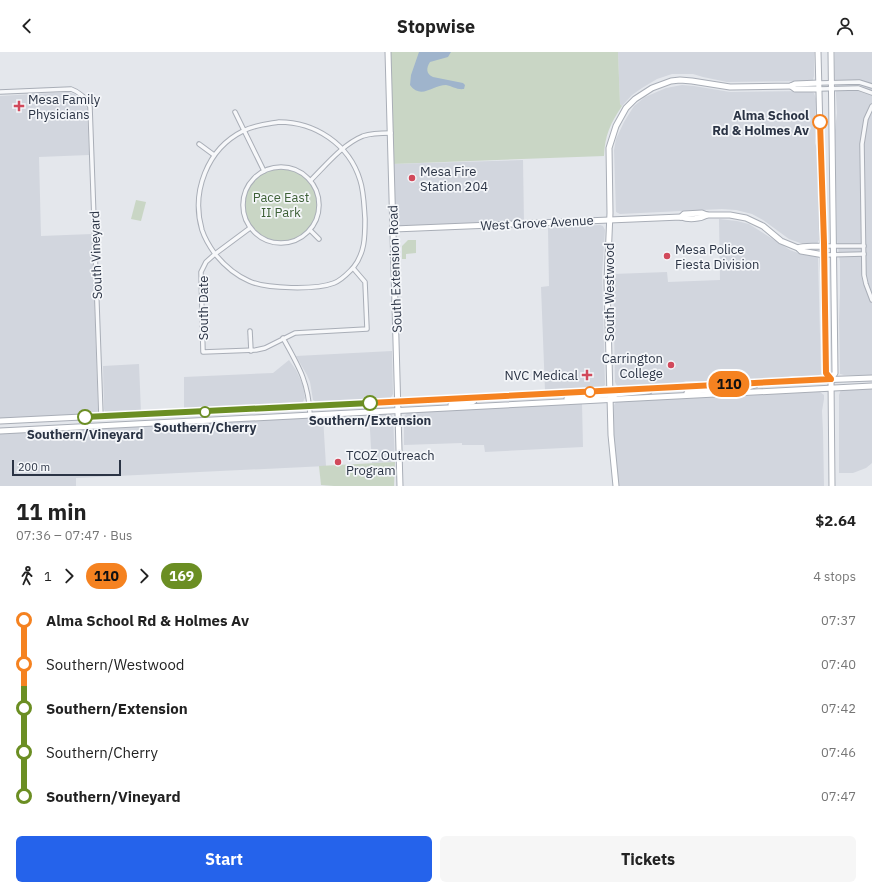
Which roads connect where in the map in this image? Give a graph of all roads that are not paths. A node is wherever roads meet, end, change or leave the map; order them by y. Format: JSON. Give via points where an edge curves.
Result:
{"nodes":[{"id":1,"x":388,"y":52,"type":"edge"},
{"id":2,"x":818,"y":52,"type":"edge"},
{"id":3,"x":831,"y":52,"type":"edge"},
{"id":4,"x":819,"y":83,"type":"junction"},
{"id":5,"x":831,"y":83,"type":"junction"},
{"id":6,"x":791,"y":86,"type":"junction"},
{"id":7,"x":872,"y":86,"type":"edge"},
{"id":8,"x":819,"y":89,"type":"junction"},
{"id":9,"x":831,"y":89,"type":"junction"},
{"id":10,"x":0,"y":92,"type":"edge"},
{"id":11,"x":872,"y":93,"type":"edge"},
{"id":12,"x":872,"y":106,"type":"edge"},
{"id":13,"x":235,"y":112,"type":"dead end"},
{"id":14,"x":244,"y":130,"type":"junction"},
{"id":15,"x":391,"y":132,"type":"junction"},
{"id":16,"x":199,"y":144,"type":"dead end"},
{"id":17,"x":343,"y":149,"type":"junction"},
{"id":18,"x":214,"y":156,"type":"junction"},
{"id":19,"x":264,"y":171,"type":"junction"},
{"id":20,"x":310,"y":180,"type":"junction"},
{"id":21,"x":610,"y":220,"type":"junction"},
{"id":22,"x":250,"y":228,"type":"junction"},
{"id":23,"x":394,"y":229,"type":"junction"},
{"id":24,"x":310,"y":230,"type":"junction"},
{"id":25,"x":319,"y":239,"type":"dead end"},
{"id":26,"x":824,"y":246,"type":"junction"},
{"id":27,"x":833,"y":246,"type":"junction"},
{"id":28,"x":864,"y":246,"type":"junction"},
{"id":29,"x":798,"y":248,"type":"junction"},
{"id":30,"x":215,"y":254,"type":"junction"},
{"id":31,"x":864,"y":254,"type":"junction"},
{"id":32,"x":824,"y":255,"type":"junction"},
{"id":33,"x":833,"y":255,"type":"junction"},
{"id":34,"x":353,"y":268,"type":"junction"},
{"id":35,"x":872,"y":300,"type":"edge"},
{"id":36,"x":250,"y":331,"type":"dead end"},
{"id":37,"x":283,"y":338,"type":"junction"},
{"id":38,"x":251,"y":351,"type":"junction"},
{"id":39,"x":872,"y":378,"type":"edge"},
{"id":40,"x":831,"y":379,"type":"junction"},
{"id":41,"x":761,"y":382,"type":"junction"},
{"id":42,"x":718,"y":385,"type":"junction"},
{"id":43,"x":872,"y":386,"type":"edge"},
{"id":44,"x":831,"y":387,"type":"junction"},
{"id":45,"x":654,"y":388,"type":"junction"},
{"id":46,"x":610,"y":391,"type":"junction"},
{"id":47,"x":722,"y":393,"type":"junction"},
{"id":48,"x":527,"y":395,"type":"junction"},
{"id":49,"x":678,"y":396,"type":"junction"},
{"id":50,"x":474,"y":398,"type":"junction"},
{"id":51,"x":610,"y":399,"type":"junction"},
{"id":52,"x":398,"y":402,"type":"junction"},
{"id":53,"x":562,"y":402,"type":"junction"},
{"id":54,"x":528,"y":404,"type":"junction"},
{"id":55,"x":310,"y":406,"type":"junction"},
{"id":56,"x":440,"y":408,"type":"junction"},
{"id":57,"x":398,"y":410,"type":"junction"},
{"id":58,"x":310,"y":414,"type":"junction"},
{"id":59,"x":101,"y":417,"type":"junction"},
{"id":60,"x":0,"y":421,"type":"edge"},
{"id":61,"x":0,"y":431,"type":"edge"},
{"id":62,"x":400,"y":486,"type":"edge"},
{"id":63,"x":616,"y":486,"type":"edge"},
{"id":64,"x":832,"y":486,"type":"edge"}],
"edges":[{"from":1,"to":15,"type":"main road","name":"South Extension Road"},
{"from":2,"to":4,"type":"main road"},
{"from":3,"to":5,"type":"main road"},
{"from":4,"to":5,"type":"street"},
{"from":4,"to":6,"type":"main road"},
{"from":4,"to":8,"type":"main road"},
{"from":5,"to":7,"type":"street","via":[[859,82]]},
{"from":5,"to":9,"type":"main road"},
{"from":6,"to":8,"type":"main road","via":[[795,90]]},
{"from":6,"to":21,"type":"main road","name":"South Westwood","via":[[730,87],[680,80],[664,83],[640,94],[626,108],[609,147]]},
{"from":8,"to":9,"type":"street"},
{"from":8,"to":26,"type":"main road"},
{"from":9,"to":11,"type":"street","via":[[858,88]]},
{"from":9,"to":27,"type":"main road"},
{"from":10,"to":59,"type":"street","name":"South Vineyard","via":[[68,88],[84,96],[89,103]]},
{"from":12,"to":28,"type":"street","via":[[866,119],[862,144]]},
{"from":13,"to":14,"type":"street"},
{"from":14,"to":17,"type":"street","via":[[279,122],[300,124],[329,137]]},
{"from":14,"to":18,"type":"street"},
{"from":14,"to":19,"type":"street"},
{"from":15,"to":17,"type":"street","via":[[363,136]]},
{"from":15,"to":23,"type":"main road","name":"South Extension Road"},
{"from":16,"to":18,"type":"street"},
{"from":17,"to":20,"type":"street"},
{"from":17,"to":34,"type":"street","via":[[360,179],[364,209],[364,247]]},
{"from":18,"to":30,"type":"street","via":[[200,188],[199,208],[202,229]]},
{"from":19,"to":20,"type":"street","via":[[274,167],[288,168],[301,172]]},
{"from":19,"to":22,"type":"street","via":[[249,184],[244,196],[243,210]]},
{"from":20,"to":24,"type":"street","via":[[315,187],[319,203],[317,218]]},
{"from":21,"to":23,"type":"main road","name":"West Grove Avenue"},
{"from":21,"to":29,"type":"main road","name":"West Grove Avenue","via":[[681,217],[686,219],[702,218],[707,215],[730,215],[751,220],[781,241]]},
{"from":21,"to":46,"type":"main road","name":"South Westwood","via":[[607,279]]},
{"from":22,"to":24,"type":"street","via":[[269,241],[277,242],[292,241]]},
{"from":22,"to":30,"type":"street","name":"South Date"},
{"from":23,"to":52,"type":"main road","name":"South Extension Road"},
{"from":24,"to":25,"type":"street"},
{"from":26,"to":27,"type":"street","name":"West Grove Avenue"},
{"from":26,"to":29,"type":"main road","name":"West Grove Avenue"},
{"from":26,"to":32,"type":"main road"},
{"from":27,"to":28,"type":"street","name":"West Grove Avenue"},
{"from":27,"to":33,"type":"main road"},
{"from":28,"to":31,"type":"street"},
{"from":29,"to":32,"type":"main road","name":"West Grove Avenue","via":[[801,251]]},
{"from":30,"to":34,"type":"street","via":[[239,276],[270,286],[326,285],[340,280]]},
{"from":30,"to":38,"type":"street","name":"South Date","via":[[206,262],[202,272],[203,352]]},
{"from":31,"to":33,"type":"street","name":"West Grove Avenue"},
{"from":31,"to":35,"type":"street","via":[[866,284]]},
{"from":32,"to":33,"type":"street","name":"West Grove Avenue"},
{"from":32,"to":40,"type":"main road","via":[[826,373]]},
{"from":33,"to":40,"type":"main road","via":[[835,373]]},
{"from":34,"to":37,"type":"street","via":[[365,282],[367,329],[295,333]]},
{"from":36,"to":38,"type":"street"},
{"from":37,"to":38,"type":"street","via":[[265,348]]},
{"from":37,"to":55,"type":"street","via":[[305,379]]},
{"from":39,"to":40,"type":"main road"},
{"from":40,"to":41,"type":"main road"},
{"from":40,"to":44,"type":"main road"},
{"from":41,"to":42,"type":"main road"},
{"from":41,"to":47,"type":"main road","via":[[746,388],[727,389]]},
{"from":42,"to":45,"type":"main road"},
{"from":42,"to":49,"type":"main road","via":[[714,389]]},
{"from":43,"to":44,"type":"main road"},
{"from":44,"to":47,"type":"main road"},
{"from":44,"to":64,"type":"main road"},
{"from":45,"to":46,"type":"main road"},
{"from":45,"to":51,"type":"main road","via":[[648,392],[616,394]]},
{"from":46,"to":48,"type":"main road"},
{"from":46,"to":51,"type":"main road","name":"South Westwood"},
{"from":46,"to":53,"type":"main road","via":[[606,395],[575,397]]},
{"from":47,"to":49,"type":"main road"},
{"from":48,"to":50,"type":"main road"},
{"from":48,"to":54,"type":"main road"},
{"from":49,"to":51,"type":"main road"},
{"from":50,"to":52,"type":"main road"},
{"from":50,"to":56,"type":"main road","via":[[472,402]]},
{"from":51,"to":53,"type":"main road"},
{"from":51,"to":63,"type":"main road","name":"South Westwood","via":[[612,458]]},
{"from":52,"to":55,"type":"main road"},
{"from":52,"to":57,"type":"main road","name":"South Extension Road"},
{"from":53,"to":54,"type":"main road"},
{"from":54,"to":56,"type":"main road"},
{"from":55,"to":58,"type":"street"},
{"from":55,"to":59,"type":"main road"},
{"from":56,"to":57,"type":"main road"},
{"from":57,"to":58,"type":"main road"},
{"from":57,"to":62,"type":"main road","name":"South Extension Road"},
{"from":58,"to":61,"type":"main road"},
{"from":59,"to":60,"type":"main road"}]}
